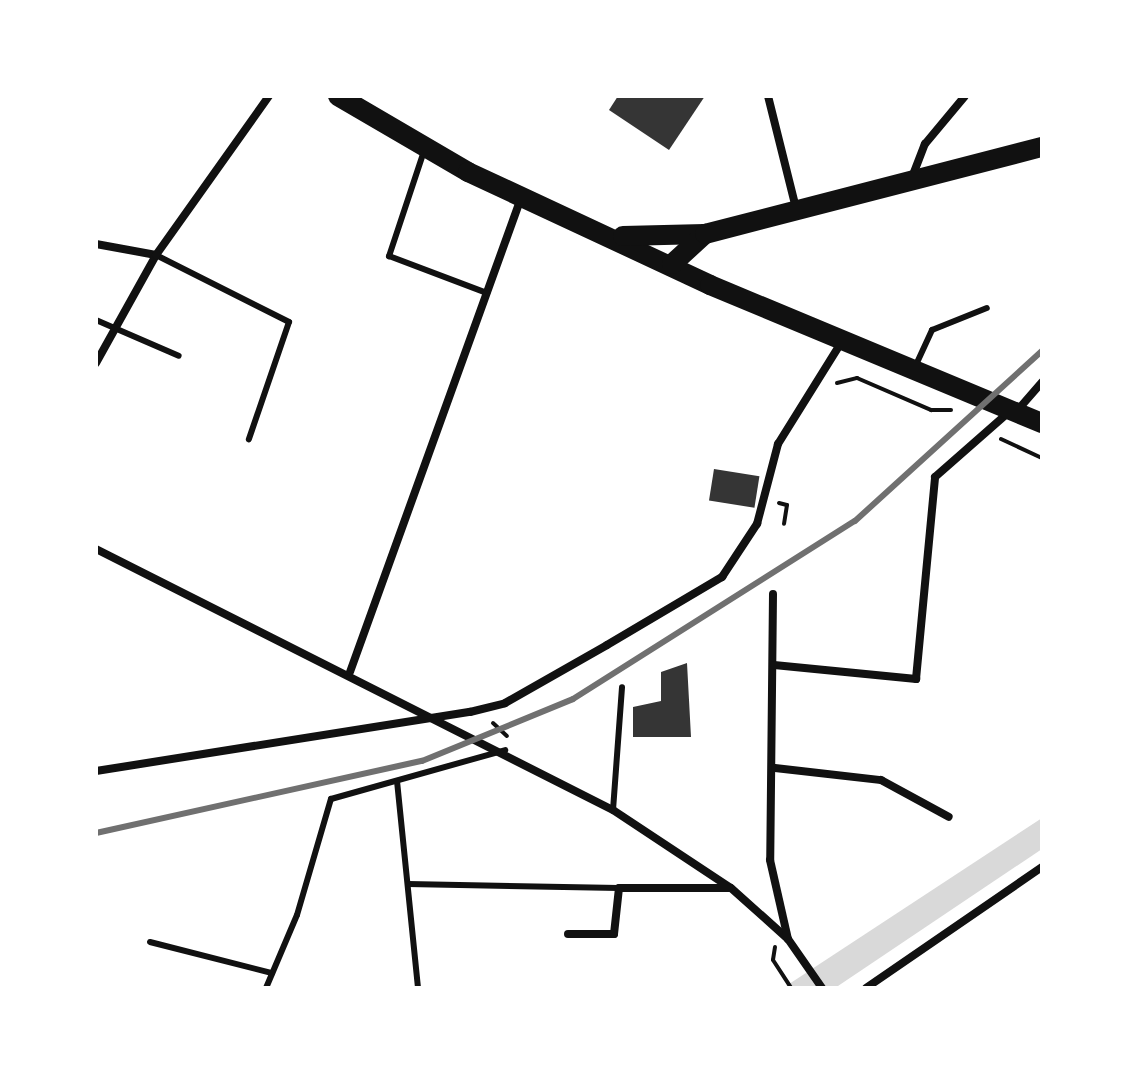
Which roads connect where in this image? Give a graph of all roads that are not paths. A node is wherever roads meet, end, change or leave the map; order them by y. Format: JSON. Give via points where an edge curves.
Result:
{"nodes":[{"id":1,"x":269,"y":96,"type":"edge"},
{"id":2,"x":338,"y":96,"type":"edge"},
{"id":3,"x":768,"y":96,"type":"edge"},
{"id":4,"x":965,"y":96,"type":"edge"},
{"id":5,"x":1042,"y":147,"type":"edge"},
{"id":6,"x":425,"y":149,"type":"junction"},
{"id":7,"x":911,"y":180,"type":"junction"},
{"id":8,"x":521,"y":197,"type":"junction"},
{"id":9,"x":796,"y":208,"type":"junction"},
{"id":10,"x":705,"y":234,"type":"junction"},
{"id":11,"x":611,"y":235,"type":"junction"},
{"id":12,"x":96,"y":244,"type":"edge"},
{"id":13,"x":156,"y":255,"type":"junction"},
{"id":14,"x":672,"y":264,"type":"junction"},
{"id":15,"x":487,"y":293,"type":"junction"},
{"id":16,"x":987,"y":308,"type":"dead end"},
{"id":17,"x":96,"y":320,"type":"edge"},
{"id":18,"x":113,"y":326,"type":"junction"},
{"id":19,"x":842,"y":341,"type":"junction"},
{"id":20,"x":179,"y":356,"type":"dead end"},
{"id":21,"x":96,"y":363,"type":"edge"},
{"id":22,"x":914,"y":371,"type":"junction"},
{"id":23,"x":1042,"y":382,"type":"edge"},
{"id":24,"x":1013,"y":412,"type":"junction"},
{"id":25,"x":1042,"y":423,"type":"edge"},
{"id":26,"x":249,"y":439,"type":"dead end"},
{"id":27,"x":96,"y":549,"type":"edge"},
{"id":28,"x":773,"y":594,"type":"dead end"},
{"id":29,"x":774,"y":665,"type":"junction"},
{"id":30,"x":350,"y":672,"type":"junction"},
{"id":31,"x":622,"y":687,"type":"dead end"},
{"id":32,"x":440,"y":719,"type":"junction"},
{"id":33,"x":505,"y":750,"type":"junction"},
{"id":34,"x":775,"y":768,"type":"junction"},
{"id":35,"x":96,"y":771,"type":"edge"},
{"id":36,"x":397,"y":781,"type":"junction"},
{"id":37,"x":613,"y":810,"type":"junction"},
{"id":38,"x":949,"y":817,"type":"dead end"},
{"id":39,"x":1042,"y":867,"type":"edge"},
{"id":40,"x":408,"y":884,"type":"junction"},
{"id":41,"x":619,"y":888,"type":"junction"},
{"id":42,"x":731,"y":888,"type":"junction"},
{"id":43,"x":568,"y":934,"type":"dead end"},
{"id":44,"x":788,"y":939,"type":"junction"},
{"id":45,"x":150,"y":942,"type":"dead end"},
{"id":46,"x":272,"y":973,"type":"junction"},
{"id":47,"x":266,"y":988,"type":"edge"},
{"id":48,"x":418,"y":988,"type":"edge"},
{"id":49,"x":822,"y":988,"type":"edge"},
{"id":50,"x":866,"y":988,"type":"edge"}],
"edges":[{"from":1,"to":13,"type":"street"},
{"from":2,"to":6,"type":"main road"},
{"from":3,"to":9,"type":"street"},
{"from":4,"to":7,"type":"street","via":[[925,144]]},
{"from":5,"to":7,"type":"main road"},
{"from":6,"to":8,"type":"main road"},
{"from":6,"to":15,"type":"lane","via":[[389,256]]},
{"from":7,"to":9,"type":"main road"},
{"from":8,"to":11,"type":"main road"},
{"from":8,"to":15,"type":"street"},
{"from":9,"to":10,"type":"main road"},
{"from":10,"to":11,"type":"main road"},
{"from":10,"to":14,"type":"main road"},
{"from":11,"to":14,"type":"main road"},
{"from":12,"to":13,"type":"street"},
{"from":13,"to":18,"type":"street"},
{"from":13,"to":26,"type":"lane","via":[[289,322]]},
{"from":14,"to":19,"type":"main road"},
{"from":15,"to":30,"type":"street"},
{"from":16,"to":22,"type":"lane","via":[[932,330]]},
{"from":17,"to":18,"type":"lane"},
{"from":18,"to":20,"type":"lane"},
{"from":18,"to":21,"type":"street"},
{"from":19,"to":22,"type":"main road"},
{"from":19,"to":32,"type":"street","via":[[778,444],[757,524],[722,577],[505,703]]},
{"from":22,"to":24,"type":"main road"},
{"from":23,"to":24,"type":"street"},
{"from":24,"to":25,"type":"main road"},
{"from":24,"to":29,"type":"street","via":[[935,477],[916,679]]},
{"from":27,"to":30,"type":"street"},
{"from":28,"to":29,"type":"street"},
{"from":29,"to":34,"type":"street"},
{"from":30,"to":32,"type":"street"},
{"from":31,"to":37,"type":"lane"},
{"from":32,"to":33,"type":"street"},
{"from":32,"to":35,"type":"street"},
{"from":33,"to":36,"type":"lane"},
{"from":33,"to":37,"type":"street"},
{"from":34,"to":38,"type":"street","via":[[881,780]]},
{"from":34,"to":44,"type":"street","via":[[770,860]]},
{"from":36,"to":40,"type":"lane"},
{"from":36,"to":46,"type":"lane","via":[[331,799]]},
{"from":37,"to":42,"type":"street"},
{"from":39,"to":50,"type":"street"},
{"from":40,"to":41,"type":"lane","via":[[520,880]]},
{"from":40,"to":48,"type":"lane"},
{"from":41,"to":42,"type":"street"},
{"from":41,"to":43,"type":"street","via":[[614,934]]},
{"from":42,"to":44,"type":"street"},
{"from":44,"to":49,"type":"street"},
{"from":45,"to":46,"type":"lane"},
{"from":46,"to":47,"type":"lane"}]}
